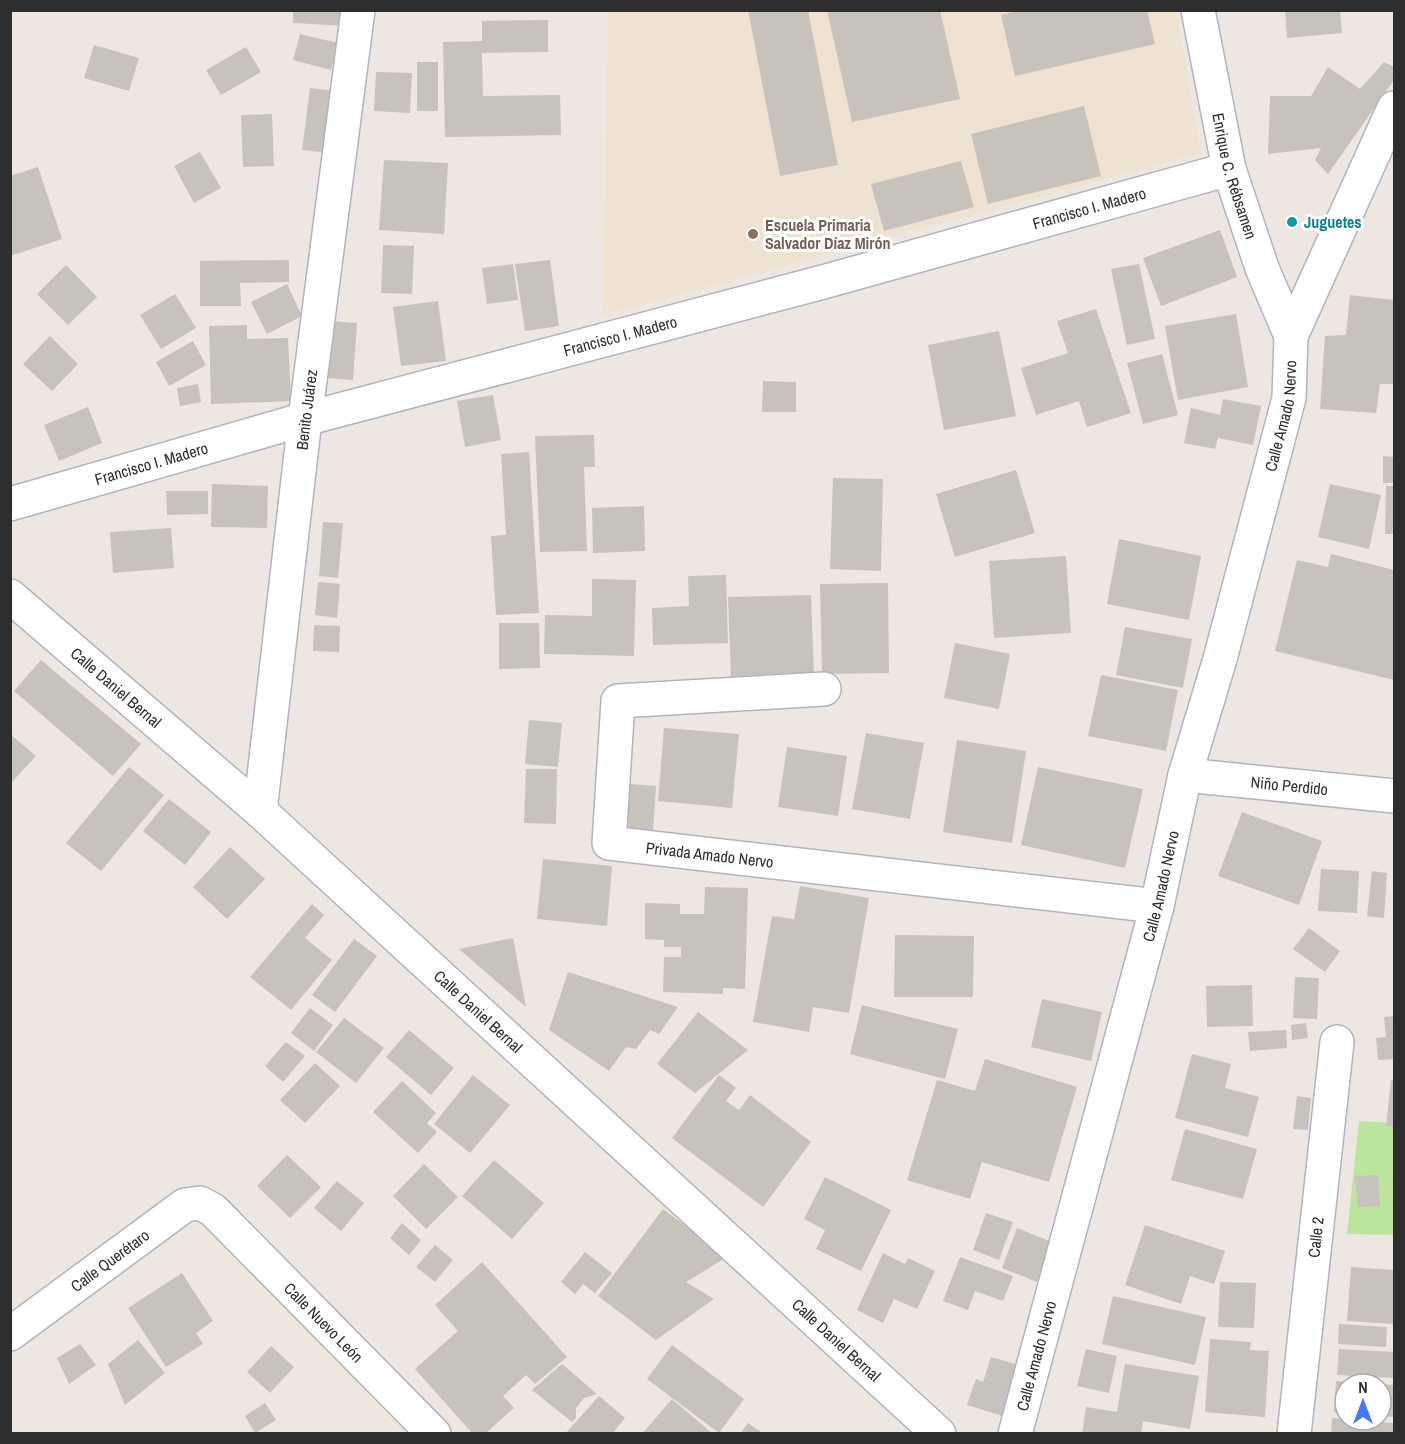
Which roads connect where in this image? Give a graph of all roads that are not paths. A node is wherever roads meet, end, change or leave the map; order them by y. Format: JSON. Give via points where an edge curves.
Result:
{"nodes":[{"id":1,"x":358,"y":10,"type":"edge"},
{"id":2,"x":1198,"y":10,"type":"edge"},
{"id":3,"x":1395,"y":108,"type":"edge"},
{"id":4,"x":1229,"y":169,"type":"junction"},
{"id":5,"x":1291,"y":336,"type":"junction"},
{"id":6,"x":305,"y":419,"type":"junction"},
{"id":7,"x":10,"y":504,"type":"edge"},
{"id":8,"x":10,"y":596,"type":"edge"},
{"id":9,"x":824,"y":689,"type":"dead end"},
{"id":10,"x":1185,"y":775,"type":"junction"},
{"id":11,"x":1395,"y":796,"type":"edge"},
{"id":12,"x":260,"y":811,"type":"junction"},
{"id":13,"x":1157,"y":906,"type":"junction"},
{"id":14,"x":1337,"y":1042,"type":"dead end"},
{"id":15,"x":213,"y":1210,"type":"joint"},
{"id":16,"x":10,"y":1334,"type":"edge"},
{"id":17,"x":434,"y":1434,"type":"edge"},
{"id":18,"x":939,"y":1434,"type":"edge"},
{"id":19,"x":1015,"y":1434,"type":"edge"},
{"id":20,"x":1294,"y":1434,"type":"edge"}],
"edges":[{"from":1,"to":6,"type":"street","name":"Benito Juárez"},
{"from":2,"to":4,"type":"street","name":"Enrique C. Rébsamen"},
{"from":3,"to":5,"type":"street"},
{"from":4,"to":5,"type":"street","name":"Enrique C. Rébsamen","via":[[1262,268]]},
{"from":4,"to":6,"type":"street","name":"Francisco I. Madero","via":[[834,279]]},
{"from":5,"to":10,"type":"street","name":"Calle Amado Nervo","via":[[1289,398]]},
{"from":6,"to":7,"type":"street","name":"Francisco I. Madero"},
{"from":6,"to":12,"type":"street","name":"Benito Juárez"},
{"from":8,"to":12,"type":"street","name":"Calle Daniel Bernal"},
{"from":9,"to":13,"type":"street","name":"Privada Amado Nervo","via":[[618,700],[609,843]]},
{"from":10,"to":11,"type":"street","name":"Niño Perdido"},
{"from":10,"to":13,"type":"street","name":"Calle Amado Nervo"},
{"from":12,"to":18,"type":"street","name":"Calle Daniel Bernal"},
{"from":13,"to":19,"type":"street","name":"Calle Amado Nervo"},
{"from":14,"to":20,"type":"street","name":"Calle 2"},
{"from":15,"to":16,"type":"street","name":"Calle Querétaro","via":[[200,1203],[185,1205]]},
{"from":15,"to":17,"type":"street","name":"Calle Nuevo León"}]}
